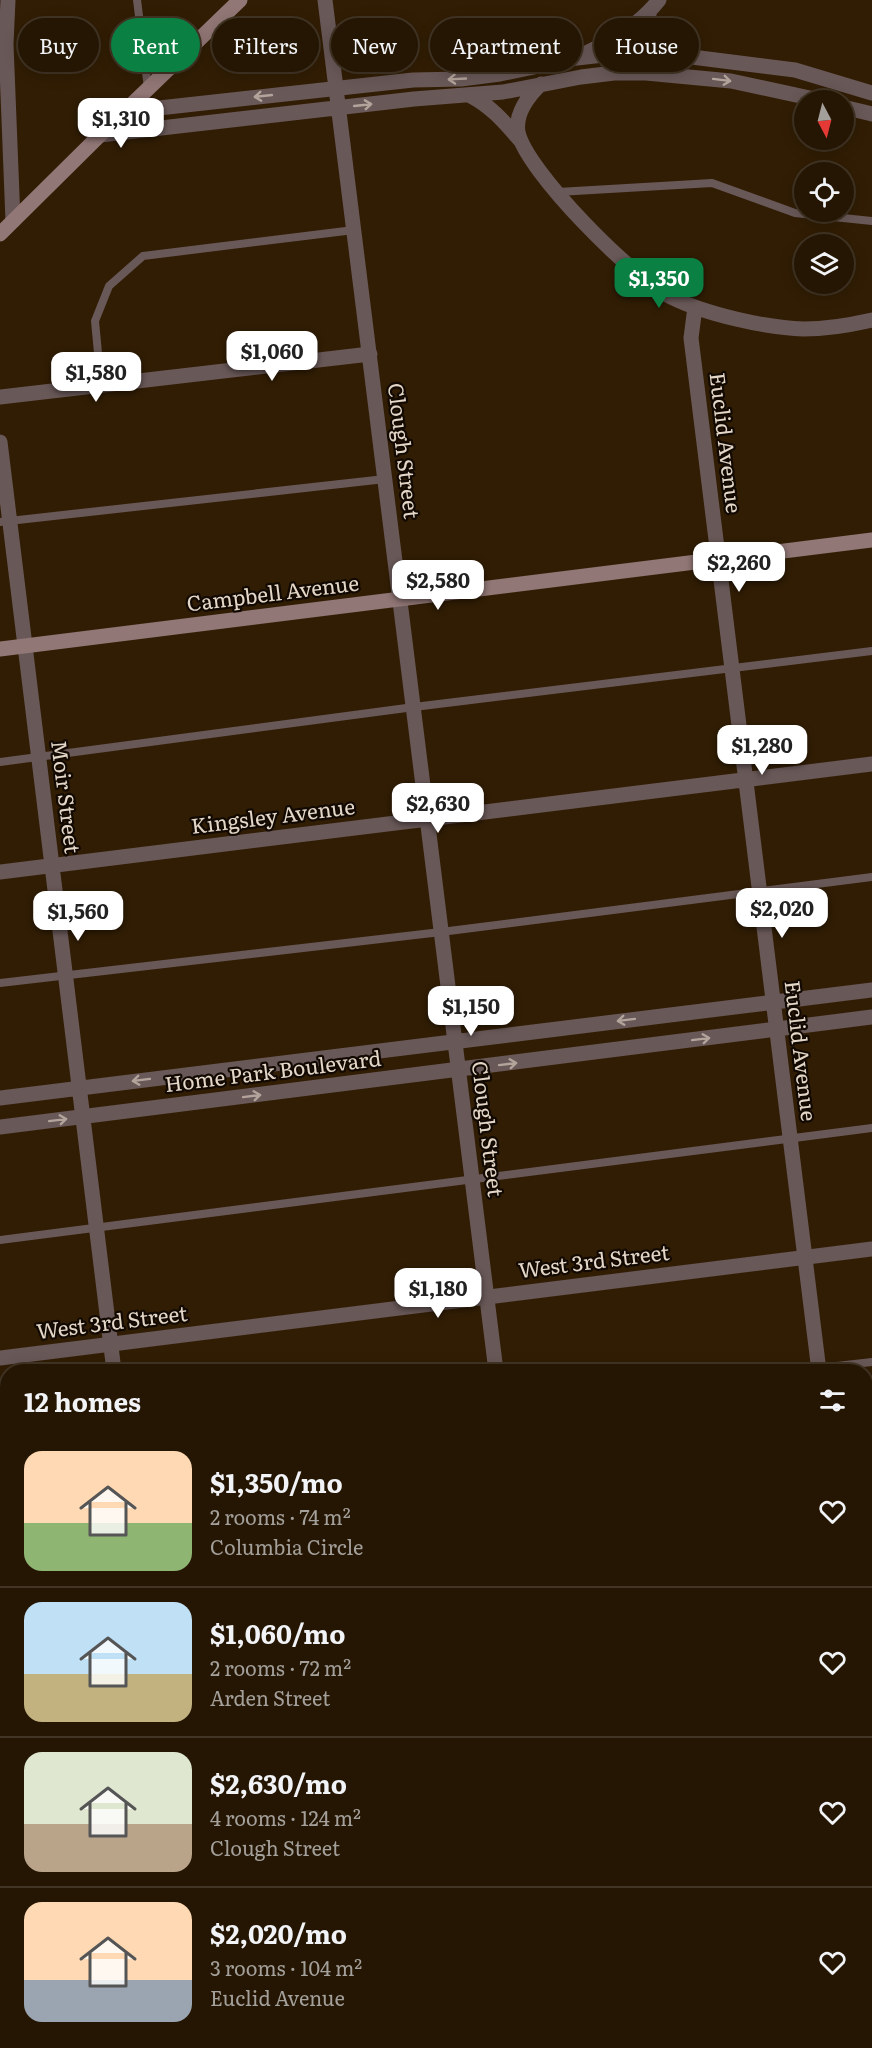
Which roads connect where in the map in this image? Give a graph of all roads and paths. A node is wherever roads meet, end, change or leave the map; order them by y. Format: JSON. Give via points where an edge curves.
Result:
{"nodes":[{"id":1,"x":8,"y":0,"type":"edge"},
{"id":2,"x":137,"y":0,"type":"edge"},
{"id":3,"x":240,"y":0,"type":"edge"},
{"id":4,"x":325,"y":0,"type":"edge"},
{"id":5,"x":655,"y":5,"type":"edge"},
{"id":6,"x":582,"y":56,"type":"edge"},
{"id":7,"x":699,"y":58,"type":"edge"},
{"id":8,"x":510,"y":72,"type":"edge"},
{"id":9,"x":558,"y":72,"type":"edge"},
{"id":10,"x":539,"y":86,"type":"junction"},
{"id":11,"x":336,"y":87,"type":"junction"},
{"id":12,"x":148,"y":88,"type":"junction"},
{"id":13,"x":872,"y":93,"type":"edge"},
{"id":14,"x":794,"y":95,"type":"edge"},
{"id":15,"x":471,"y":96,"type":"junction"},
{"id":16,"x":339,"y":107,"type":"junction"},
{"id":17,"x":854,"y":110,"type":"edge"},
{"id":18,"x":123,"y":112,"type":"junction"},
{"id":19,"x":872,"y":114,"type":"edge"},
{"id":20,"x":100,"y":135,"type":"junction"},
{"id":21,"x":521,"y":141,"type":"junction"},
{"id":22,"x":558,"y":192,"type":"junction"},
{"id":23,"x":13,"y":221,"type":"junction"},
{"id":24,"x":872,"y":221,"type":"edge"},
{"id":25,"x":354,"y":230,"type":"junction"},
{"id":26,"x":0,"y":234,"type":"edge"},
{"id":27,"x":695,"y":307,"type":"junction"},
{"id":28,"x":872,"y":320,"type":"edge"},
{"id":29,"x":370,"y":354,"type":"junction"},
{"id":30,"x":101,"y":386,"type":"junction"},
{"id":31,"x":0,"y":397,"type":"edge"},
{"id":32,"x":0,"y":442,"type":"edge"},
{"id":33,"x":385,"y":479,"type":"junction"},
{"id":34,"x":5,"y":522,"type":"edge"},
{"id":35,"x":872,"y":540,"type":"edge"},
{"id":36,"x":718,"y":560,"type":"junction"},
{"id":37,"x":400,"y":599,"type":"junction"},
{"id":38,"x":25,"y":646,"type":"junction"},
{"id":39,"x":0,"y":649,"type":"edge"},
{"id":40,"x":872,"y":651,"type":"edge"},
{"id":41,"x":732,"y":670,"type":"junction"},
{"id":42,"x":414,"y":707,"type":"junction"},
{"id":43,"x":39,"y":757,"type":"junction"},
{"id":44,"x":0,"y":762,"type":"edge"},
{"id":45,"x":872,"y":764,"type":"edge"},
{"id":46,"x":746,"y":780,"type":"junction"},
{"id":47,"x":428,"y":819,"type":"junction"},
{"id":48,"x":52,"y":866,"type":"junction"},
{"id":49,"x":0,"y":872,"type":"edge"},
{"id":50,"x":872,"y":877,"type":"edge"},
{"id":51,"x":759,"y":891,"type":"junction"},
{"id":52,"x":441,"y":932,"type":"junction"},
{"id":53,"x":65,"y":975,"type":"junction"},
{"id":54,"x":0,"y":984,"type":"edge"},
{"id":55,"x":872,"y":990,"type":"edge"},
{"id":56,"x":773,"y":1002,"type":"junction"},
{"id":57,"x":872,"y":1017,"type":"edge"},
{"id":58,"x":777,"y":1029,"type":"junction"},
{"id":59,"x":455,"y":1041,"type":"junction"},
{"id":60,"x":459,"y":1070,"type":"junction"},
{"id":61,"x":79,"y":1088,"type":"junction"},
{"id":62,"x":0,"y":1098,"type":"edge"},
{"id":63,"x":83,"y":1117,"type":"junction"},
{"id":64,"x":0,"y":1127,"type":"edge"},
{"id":65,"x":872,"y":1128,"type":"edge"},
{"id":66,"x":790,"y":1138,"type":"junction"},
{"id":67,"x":472,"y":1178,"type":"junction"},
{"id":68,"x":96,"y":1227,"type":"junction"},
{"id":69,"x":0,"y":1240,"type":"edge"},
{"id":70,"x":872,"y":1249,"type":"edge"},
{"id":71,"x":805,"y":1257,"type":"junction"},
{"id":72,"x":487,"y":1296,"type":"junction"},
{"id":73,"x":111,"y":1344,"type":"junction"},
{"id":74,"x":0,"y":1358,"type":"edge"},
{"id":75,"x":113,"y":1364,"type":"edge"},
{"id":76,"x":495,"y":1364,"type":"edge"},
{"id":77,"x":818,"y":1364,"type":"edge"}],
"edges":[{"from":1,"to":23,"type":"street"},
{"from":2,"to":12,"type":"lane"},
{"from":3,"to":12,"type":"main road"},
{"from":4,"to":11,"type":"street","name":"Clough Street"},
{"from":5,"to":6,"type":"street","via":[[609,42]]},
{"from":7,"to":13,"type":"street","via":[[795,70]]},
{"from":8,"to":11,"type":"street","one_way":true},
{"from":9,"to":10,"type":"street"},
{"from":10,"to":14,"type":"street","one_way":true,"via":[[614,73],[646,73],[731,81]]},
{"from":10,"to":15,"type":"street"},
{"from":10,"to":21,"type":"street","via":[[519,118]]},
{"from":11,"to":16,"type":"street","name":"Clough Street"},
{"from":11,"to":18,"type":"street","one_way":true},
{"from":12,"to":18,"type":"main road"},
{"from":16,"to":15,"type":"street","one_way":true},
{"from":15,"to":21,"type":"street","via":[[498,114]]},
{"from":16,"to":20,"type":"street"},
{"from":16,"to":25,"type":"street","name":"Clough Street"},
{"from":17,"to":19,"type":"street"},
{"from":18,"to":20,"type":"main road"},
{"from":20,"to":23,"type":"main road"},
{"from":21,"to":22,"type":"street"},
{"from":22,"to":24,"type":"lane","via":[[712,183],[795,213]]},
{"from":22,"to":27,"type":"street","via":[[630,268],[672,298]]},
{"from":23,"to":26,"type":"main road"},
{"from":25,"to":29,"type":"street","name":"Clough Street"},
{"from":25,"to":30,"type":"lane","via":[[143,256],[109,286],[95,321]]},
{"from":27,"to":28,"type":"street","via":[[804,329]]},
{"from":27,"to":36,"type":"street","name":"Euclid Avenue","via":[[691,338]]},
{"from":29,"to":30,"type":"street"},
{"from":29,"to":33,"type":"street","name":"Clough Street"},
{"from":30,"to":31,"type":"street"},
{"from":32,"to":34,"type":"street","name":"Moir Street"},
{"from":33,"to":34,"type":"lane"},
{"from":33,"to":37,"type":"street","name":"Clough Street"},
{"from":34,"to":38,"type":"street","name":"Moir Street"},
{"from":35,"to":36,"type":"main road","name":"Campbell Avenue"},
{"from":36,"to":37,"type":"main road","name":"Campbell Avenue"},
{"from":36,"to":41,"type":"street","name":"Euclid Avenue"},
{"from":37,"to":38,"type":"main road","name":"Campbell Avenue"},
{"from":37,"to":42,"type":"street","name":"Clough Street"},
{"from":38,"to":39,"type":"main road","name":"Campbell Avenue"},
{"from":38,"to":43,"type":"street","name":"Moir Street"},
{"from":40,"to":41,"type":"lane"},
{"from":41,"to":42,"type":"lane"},
{"from":41,"to":46,"type":"street","name":"Euclid Avenue"},
{"from":42,"to":43,"type":"lane"},
{"from":42,"to":47,"type":"street","name":"Clough Street"},
{"from":43,"to":44,"type":"lane"},
{"from":43,"to":48,"type":"street","name":"Moir Street"},
{"from":45,"to":46,"type":"street","name":"Kingsley Avenue"},
{"from":46,"to":47,"type":"street","name":"Kingsley Avenue"},
{"from":46,"to":51,"type":"street","name":"Euclid Avenue"},
{"from":47,"to":48,"type":"street","name":"Kingsley Avenue"},
{"from":47,"to":52,"type":"street","name":"Clough Street"},
{"from":48,"to":49,"type":"street","name":"Kingsley Avenue"},
{"from":48,"to":53,"type":"street","name":"Moir Street"},
{"from":50,"to":51,"type":"lane"},
{"from":51,"to":52,"type":"lane"},
{"from":51,"to":56,"type":"street","name":"Euclid Avenue"},
{"from":52,"to":53,"type":"lane"},
{"from":52,"to":59,"type":"street","name":"Clough Street"},
{"from":53,"to":54,"type":"lane"},
{"from":53,"to":61,"type":"street","name":"Moir Street"},
{"from":55,"to":56,"type":"street","name":"Home Park Boulevard"},
{"from":56,"to":58,"type":"street","name":"Euclid Avenue"},
{"from":56,"to":59,"type":"street","name":"Home Park Boulevard","one_way":true},
{"from":57,"to":58,"type":"street","name":"Home Park Boulevard"},
{"from":60,"to":58,"type":"street","name":"Home Park Boulevard","one_way":true},
{"from":58,"to":66,"type":"street","name":"Euclid Avenue"},
{"from":59,"to":60,"type":"street","name":"Clough Street"},
{"from":59,"to":61,"type":"street","name":"Home Park Boulevard","one_way":true},
{"from":63,"to":60,"type":"street","name":"Home Park Boulevard","one_way":true},
{"from":60,"to":67,"type":"street","name":"Clough Street"},
{"from":61,"to":62,"type":"street","name":"Home Park Boulevard"},
{"from":61,"to":63,"type":"street","name":"Moir Street"},
{"from":64,"to":63,"type":"street","name":"Home Park Boulevard","one_way":true},
{"from":63,"to":68,"type":"street","name":"Moir Street"},
{"from":65,"to":66,"type":"lane"},
{"from":66,"to":67,"type":"lane"},
{"from":66,"to":71,"type":"street","name":"Euclid Avenue"},
{"from":67,"to":68,"type":"lane"},
{"from":67,"to":72,"type":"street","name":"Clough Street"},
{"from":68,"to":69,"type":"lane"},
{"from":68,"to":73,"type":"street","name":"Moir Street"},
{"from":70,"to":71,"type":"street","name":"West 3rd Street"},
{"from":71,"to":72,"type":"street","name":"West 3rd Street"},
{"from":71,"to":77,"type":"street","name":"Euclid Avenue"},
{"from":72,"to":73,"type":"street","name":"West 3rd Street"},
{"from":72,"to":76,"type":"street","name":"Clough Street"},
{"from":73,"to":74,"type":"street","name":"West 3rd Street"},
{"from":73,"to":75,"type":"street","name":"Moir Street"}]}
